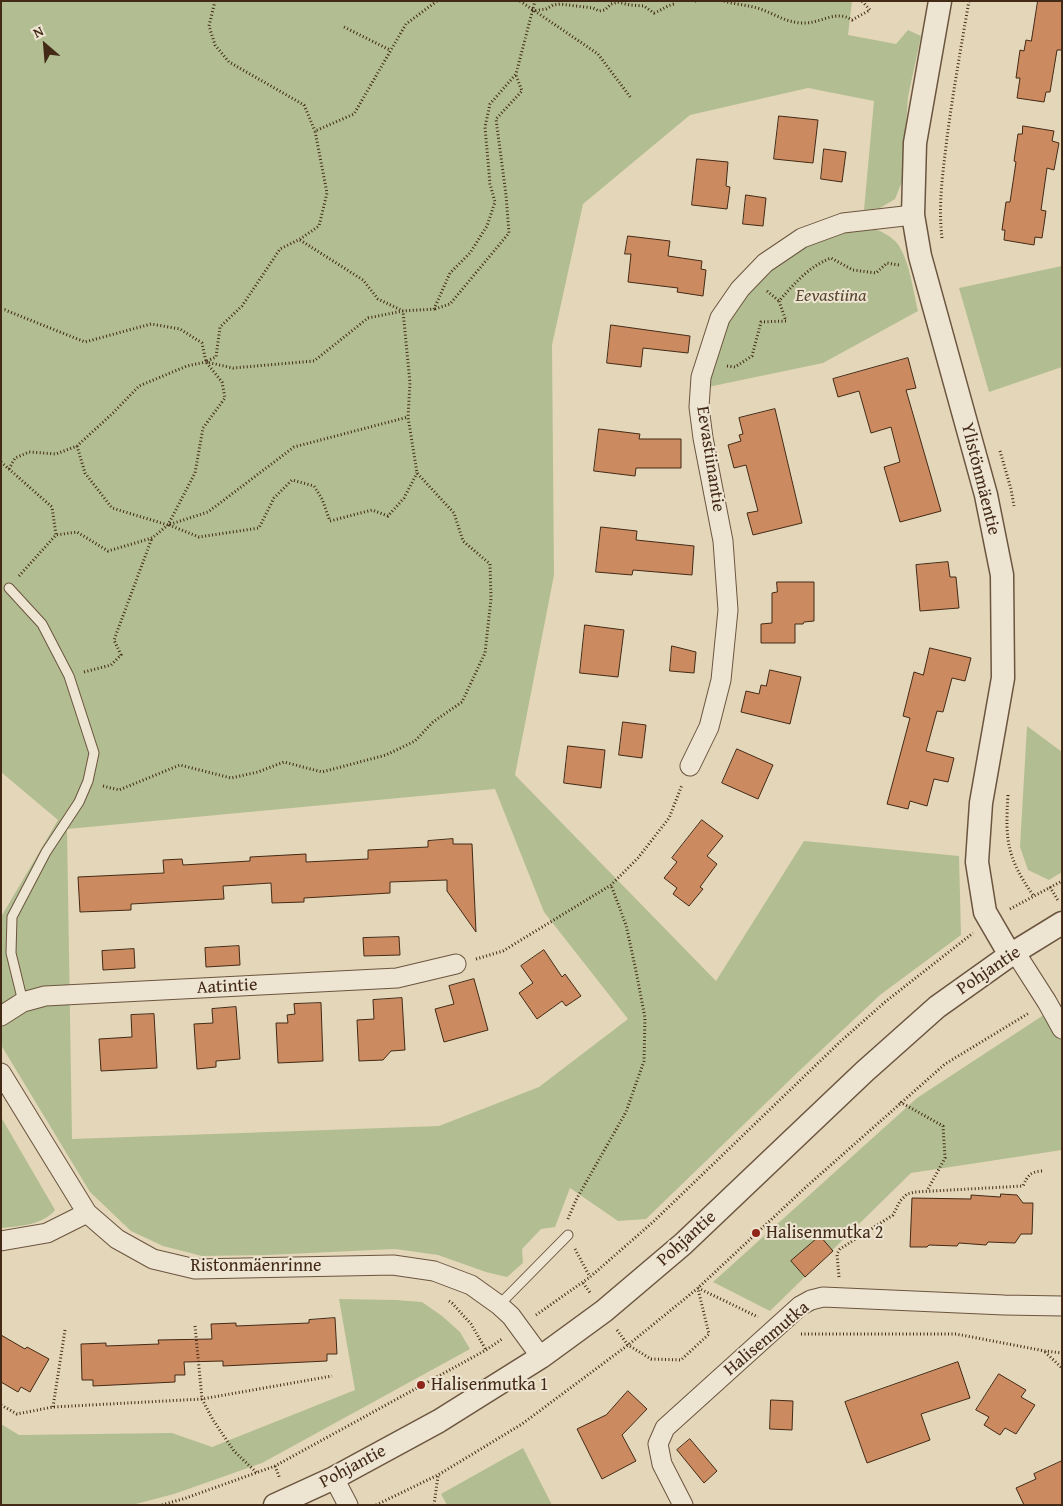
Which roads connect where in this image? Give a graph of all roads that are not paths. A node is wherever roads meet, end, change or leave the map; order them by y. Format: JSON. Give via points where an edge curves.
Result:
{"nodes":[{"id":1,"x":940,"y":1,"type":"edge"},
{"id":2,"x":913,"y":215,"type":"junction"},
{"id":3,"x":9,"y":588,"type":"road end"},
{"id":4,"x":690,"y":766,"type":"road end"},
{"id":5,"x":1062,"y":923,"type":"edge"},
{"id":6,"x":1013,"y":954,"type":"junction"},
{"id":7,"x":456,"y":964,"type":"road end"},
{"id":8,"x":23,"y":1002,"type":"junction"},
{"id":9,"x":1,"y":1016,"type":"edge"},
{"id":10,"x":1062,"y":1028,"type":"edge"},
{"id":11,"x":1,"y":1072,"type":"edge"},
{"id":12,"x":87,"y":1213,"type":"junction"},
{"id":13,"x":568,"y":1235,"type":"road end"},
{"id":14,"x":1,"y":1241,"type":"edge"},
{"id":15,"x":499,"y":1305,"type":"junction"},
{"id":16,"x":1062,"y":1306,"type":"edge"},
{"id":17,"x":541,"y":1357,"type":"junction"},
{"id":18,"x":334,"y":1478,"type":"junction"},
{"id":19,"x":275,"y":1505,"type":"edge"},
{"id":20,"x":348,"y":1505,"type":"edge"},
{"id":21,"x":683,"y":1505,"type":"edge"}],
"edges":[{"from":1,"to":2,"type":"street","name":"Ylistönmäentie","via":[[915,143]]},
{"from":2,"to":4,"type":"street","name":"Eevastiinantie","via":[[843,223],[802,238],[765,263],[740,289],[720,318],[705,362],[699,407],[723,541],[728,610],[721,680],[709,727]]},
{"from":2,"to":6,"type":"street","name":"Ylistönmäentie","via":[[920,256],[986,495],[1002,575],[1003,678],[981,803],[977,862],[985,912]]},
{"from":3,"to":8,"type":"lane","via":[[42,624],[69,676],[94,753],[79,802],[46,852],[12,918],[11,953]]},
{"from":5,"to":6,"type":"street","name":"Pohjantie"},
{"from":6,"to":10,"type":"street"},
{"from":6,"to":17,"type":"street","name":"Pohjantie","via":[[937,1007],[683,1244],[604,1311]]},
{"from":7,"to":8,"type":"street","name":"Aatintie","via":[[397,978],[44,996]]},
{"from":8,"to":9,"type":"street","name":"Aatintie"},
{"from":11,"to":12,"type":"street","name":"Ristonmäenrinne"},
{"from":12,"to":14,"type":"street","via":[[47,1233]]},
{"from":12,"to":15,"type":"street","name":"Ristonmäenrinne","via":[[117,1239],[153,1258],[195,1269],[393,1265],[434,1271],[471,1285]]},
{"from":13,"to":15,"type":"lane"},
{"from":15,"to":17,"type":"street","name":"Ristonmäenrinne","via":[[520,1327]]},
{"from":16,"to":21,"type":"street","name":"Halisenmutka","via":[[823,1297],[811,1300],[800,1306],[665,1428],[658,1444],[662,1464]]},
{"from":17,"to":18,"type":"street","name":"Pohjantie","via":[[440,1421]]},
{"from":18,"to":19,"type":"street","name":"Pohjantie"},
{"from":18,"to":20,"type":"street"}]}
